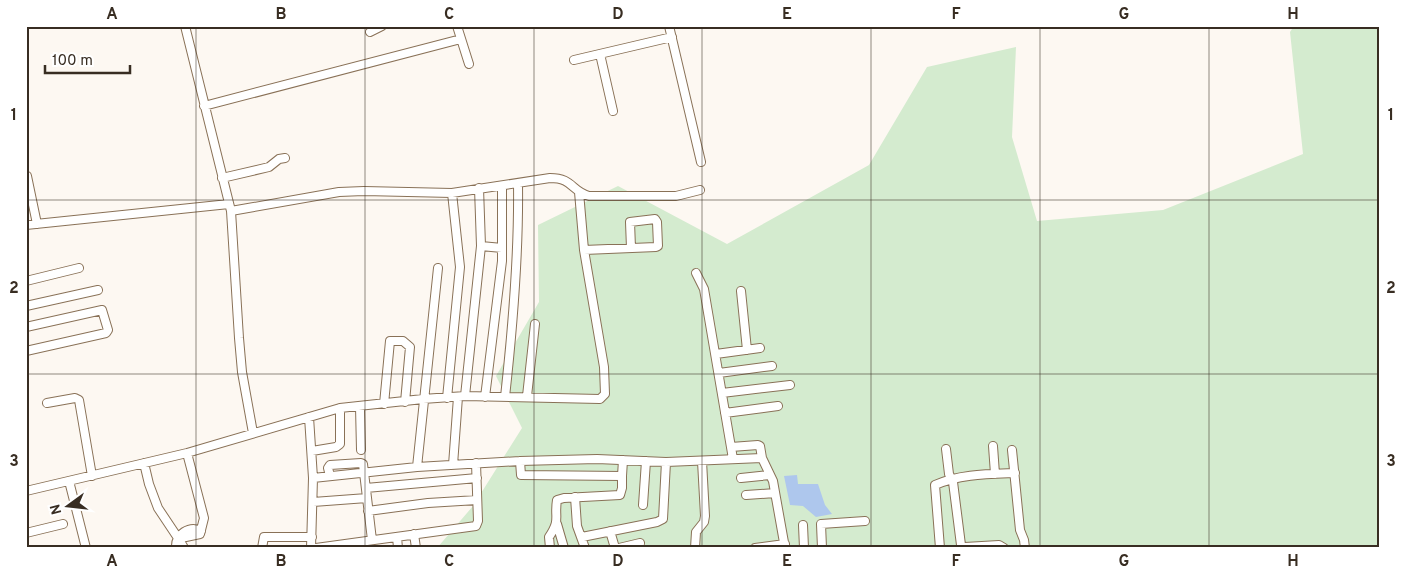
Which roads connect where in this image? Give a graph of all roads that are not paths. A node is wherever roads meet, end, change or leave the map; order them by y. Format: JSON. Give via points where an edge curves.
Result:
{"nodes":[{"id":1,"x":185,"y":26,"type":"edge"},
{"id":2,"x":382,"y":26,"type":"edge"},
{"id":3,"x":457,"y":26,"type":"edge"},
{"id":4,"x":670,"y":26,"type":"edge"},
{"id":5,"x":370,"y":32,"type":"dead end"},
{"id":6,"x":672,"y":37,"type":"junction"},
{"id":7,"x":461,"y":39,"type":"junction"},
{"id":8,"x":600,"y":54,"type":"junction"},
{"id":9,"x":574,"y":60,"type":"dead end"},
{"id":10,"x":470,"y":64,"type":"dead end"},
{"id":11,"x":204,"y":106,"type":"junction"},
{"id":12,"x":613,"y":110,"type":"dead end"},
{"id":13,"x":285,"y":158,"type":"dead end"},
{"id":14,"x":701,"y":162,"type":"dead end"},
{"id":15,"x":28,"y":176,"type":"dead end"},
{"id":16,"x":222,"y":178,"type":"junction"},
{"id":17,"x":518,"y":184,"type":"junction"},
{"id":18,"x":502,"y":186,"type":"junction"},
{"id":19,"x":479,"y":188,"type":"junction"},
{"id":20,"x":700,"y":190,"type":"dead end"},
{"id":21,"x":579,"y":192,"type":"junction"},
{"id":22,"x":452,"y":193,"type":"junction"},
{"id":23,"x":230,"y":207,"type":"junction"},
{"id":24,"x":37,"y":224,"type":"junction"},
{"id":25,"x":26,"y":225,"type":"edge"},
{"id":26,"x":481,"y":246,"type":"junction"},
{"id":27,"x":502,"y":248,"type":"junction"},
{"id":28,"x":631,"y":248,"type":"junction"},
{"id":29,"x":584,"y":250,"type":"junction"},
{"id":30,"x":79,"y":268,"type":"dead end"},
{"id":31,"x":438,"y":268,"type":"dead end"},
{"id":32,"x":696,"y":273,"type":"dead end"},
{"id":33,"x":26,"y":281,"type":"edge"},
{"id":34,"x":98,"y":290,"type":"dead end"},
{"id":35,"x":741,"y":292,"type":"dead end"},
{"id":36,"x":26,"y":306,"type":"edge"},
{"id":37,"x":535,"y":324,"type":"dead end"},
{"id":38,"x":26,"y":328,"type":"edge"},
{"id":39,"x":760,"y":348,"type":"dead end"},
{"id":40,"x":747,"y":350,"type":"junction"},
{"id":41,"x":26,"y":351,"type":"edge"},
{"id":42,"x":716,"y":354,"type":"junction"},
{"id":43,"x":772,"y":366,"type":"dead end"},
{"id":44,"x":719,"y":373,"type":"junction"},
{"id":45,"x":790,"y":385,"type":"dead end"},
{"id":46,"x":722,"y":393,"type":"junction"},
{"id":47,"x":527,"y":396,"type":"junction"},
{"id":48,"x":462,"y":397,"type":"junction"},
{"id":49,"x":485,"y":397,"type":"junction"},
{"id":50,"x":505,"y":397,"type":"junction"},
{"id":51,"x":447,"y":398,"type":"junction"},
{"id":52,"x":424,"y":399,"type":"junction"},
{"id":53,"x":405,"y":402,"type":"junction"},
{"id":54,"x":47,"y":403,"type":"dead end"},
{"id":55,"x":384,"y":404,"type":"junction"},
{"id":56,"x":778,"y":406,"type":"dead end"},
{"id":57,"x":360,"y":407,"type":"junction"},
{"id":58,"x":340,"y":408,"type":"junction"},
{"id":59,"x":725,"y":413,"type":"junction"},
{"id":60,"x":309,"y":417,"type":"junction"},
{"id":61,"x":253,"y":433,"type":"junction"},
{"id":62,"x":993,"y":446,"type":"dead end"},
{"id":63,"x":731,"y":447,"type":"junction"},
{"id":64,"x":946,"y":449,"type":"dead end"},
{"id":65,"x":361,"y":450,"type":"dead end"},
{"id":66,"x":1012,"y":450,"type":"dead end"},
{"id":67,"x":312,"y":451,"type":"junction"},
{"id":68,"x":187,"y":453,"type":"junction"},
{"id":69,"x":762,"y":458,"type":"junction"},
{"id":70,"x":733,"y":459,"type":"junction"},
{"id":71,"x":622,"y":460,"type":"junction"},
{"id":72,"x":646,"y":460,"type":"junction"},
{"id":73,"x":520,"y":461,"type":"junction"},
{"id":74,"x":702,"y":461,"type":"junction"},
{"id":75,"x":666,"y":462,"type":"junction"},
{"id":76,"x":144,"y":463,"type":"junction"},
{"id":77,"x":476,"y":463,"type":"junction"},
{"id":78,"x":453,"y":465,"type":"junction"},
{"id":79,"x":417,"y":467,"type":"junction"},
{"id":80,"x":364,"y":472,"type":"junction"},
{"id":81,"x":1015,"y":473,"type":"junction"},
{"id":82,"x":995,"y":474,"type":"junction"},
{"id":83,"x":770,"y":475,"type":"junction"},
{"id":84,"x":92,"y":476,"type":"junction"},
{"id":85,"x":622,"y":476,"type":"junction"},
{"id":86,"x":312,"y":478,"type":"junction"},
{"id":87,"x":477,"y":478,"type":"junction"},
{"id":88,"x":742,"y":478,"type":"dead end"},
{"id":89,"x":952,"y":479,"type":"junction"},
{"id":90,"x":69,"y":481,"type":"junction"},
{"id":91,"x":366,"y":488,"type":"junction"},
{"id":92,"x":26,"y":491,"type":"edge"},
{"id":93,"x":775,"y":493,"type":"junction"},
{"id":94,"x":746,"y":495,"type":"dead end"},
{"id":95,"x":575,"y":497,"type":"junction"},
{"id":96,"x":367,"y":498,"type":"junction"},
{"id":97,"x":478,"y":500,"type":"junction"},
{"id":98,"x":313,"y":502,"type":"junction"},
{"id":99,"x":644,"y":505,"type":"dead end"},
{"id":100,"x":368,"y":511,"type":"junction"},
{"id":101,"x":865,"y":521,"type":"dead end"},
{"id":102,"x":63,"y":524,"type":"dead end"},
{"id":103,"x":557,"y":524,"type":"junction"},
{"id":104,"x":803,"y":525,"type":"dead end"},
{"id":105,"x":610,"y":531,"type":"junction"},
{"id":106,"x":26,"y":533,"type":"edge"},
{"id":107,"x":414,"y":534,"type":"junction"},
{"id":108,"x":312,"y":537,"type":"junction"},
{"id":109,"x":397,"y":537,"type":"junction"},
{"id":110,"x":582,"y":537,"type":"junction"},
{"id":111,"x":376,"y":540,"type":"junction"},
{"id":112,"x":640,"y":543,"type":"dead end"},
{"id":113,"x":179,"y":544,"type":"edge"},
{"id":114,"x":352,"y":545,"type":"edge"},
{"id":115,"x":785,"y":546,"type":"edge"},
{"id":116,"x":961,"y":546,"type":"edge"},
{"id":117,"x":986,"y":547,"type":"edge"},
{"id":118,"x":86,"y":548,"type":"edge"},
{"id":119,"x":262,"y":548,"type":"edge"},
{"id":120,"x":311,"y":548,"type":"edge"},
{"id":121,"x":316,"y":548,"type":"edge"},
{"id":122,"x":380,"y":548,"type":"edge"},
{"id":123,"x":398,"y":548,"type":"edge"},
{"id":124,"x":416,"y":548,"type":"edge"},
{"id":125,"x":550,"y":548,"type":"edge"},
{"id":126,"x":564,"y":548,"type":"edge"},
{"id":127,"x":584,"y":548,"type":"edge"},
{"id":128,"x":615,"y":548,"type":"edge"},
{"id":129,"x":619,"y":548,"type":"edge"},
{"id":130,"x":695,"y":548,"type":"edge"},
{"id":131,"x":755,"y":548,"type":"edge"},
{"id":132,"x":804,"y":548,"type":"edge"},
{"id":133,"x":822,"y":548,"type":"edge"},
{"id":134,"x":940,"y":548,"type":"edge"},
{"id":135,"x":1004,"y":548,"type":"edge"},
{"id":136,"x":1025,"y":548,"type":"edge"}],
"edges":[{"from":1,"to":11,"type":"street"},
{"from":2,"to":5,"type":"street"},
{"from":3,"to":7,"type":"street"},
{"from":4,"to":6,"type":"street"},
{"from":6,"to":8,"type":"street"},
{"from":6,"to":14,"type":"street"},
{"from":7,"to":10,"type":"street"},
{"from":7,"to":11,"type":"street"},
{"from":8,"to":9,"type":"street"},
{"from":8,"to":12,"type":"street"},
{"from":11,"to":16,"type":"street"},
{"from":13,"to":16,"type":"street","via":[[269,167]]},
{"from":15,"to":24,"type":"street"},
{"from":16,"to":23,"type":"street"},
{"from":17,"to":18,"type":"street"},
{"from":17,"to":21,"type":"street","via":[[558,178],[568,181]]},
{"from":17,"to":50,"type":"street","via":[[519,238]]},
{"from":18,"to":19,"type":"street"},
{"from":18,"to":27,"type":"street"},
{"from":19,"to":22,"type":"street"},
{"from":19,"to":26,"type":"street"},
{"from":20,"to":21,"type":"street","via":[[676,196],[602,197]]},
{"from":21,"to":29,"type":"street"},
{"from":22,"to":23,"type":"street","via":[[338,192]]},
{"from":22,"to":51,"type":"street","via":[[460,267]]},
{"from":23,"to":24,"type":"street"},
{"from":23,"to":61,"type":"street","via":[[242,372]]},
{"from":24,"to":25,"type":"street"},
{"from":26,"to":27,"type":"street"},
{"from":26,"to":48,"type":"street"},
{"from":27,"to":49,"type":"street"},
{"from":28,"to":28,"type":"street","via":[[630,222],[655,219],[658,246]]},
{"from":28,"to":29,"type":"street"},
{"from":29,"to":47,"type":"street","via":[[604,367],[605,394],[600,399]]},
{"from":30,"to":33,"type":"street"},
{"from":31,"to":52,"type":"street"},
{"from":32,"to":42,"type":"street","via":[[704,288]]},
{"from":34,"to":36,"type":"street"},
{"from":35,"to":40,"type":"street"},
{"from":37,"to":47,"type":"street"},
{"from":38,"to":41,"type":"street","via":[[102,310],[108,330]]},
{"from":39,"to":40,"type":"street"},
{"from":40,"to":42,"type":"street"},
{"from":42,"to":44,"type":"street"},
{"from":43,"to":44,"type":"street"},
{"from":44,"to":46,"type":"street"},
{"from":45,"to":46,"type":"street"},
{"from":46,"to":59,"type":"street"},
{"from":47,"to":50,"type":"street"},
{"from":48,"to":49,"type":"street"},
{"from":48,"to":51,"type":"street"},
{"from":48,"to":78,"type":"street"},
{"from":49,"to":50,"type":"street"},
{"from":51,"to":52,"type":"street"},
{"from":52,"to":53,"type":"street"},
{"from":52,"to":79,"type":"street"},
{"from":53,"to":55,"type":"street"},
{"from":53,"to":55,"type":"street","via":[[410,347],[402,341],[390,341]]},
{"from":54,"to":84,"type":"street","via":[[79,400]]},
{"from":55,"to":57,"type":"street"},
{"from":56,"to":59,"type":"street"},
{"from":57,"to":58,"type":"street"},
{"from":57,"to":65,"type":"street"},
{"from":58,"to":60,"type":"street"},
{"from":58,"to":67,"type":"street","via":[[340,444]]},
{"from":59,"to":63,"type":"street"},
{"from":60,"to":61,"type":"street"},
{"from":60,"to":67,"type":"street"},
{"from":61,"to":68,"type":"street"},
{"from":62,"to":82,"type":"street"},
{"from":63,"to":69,"type":"street","via":[[758,445]]},
{"from":63,"to":70,"type":"street"},
{"from":64,"to":89,"type":"street"},
{"from":66,"to":81,"type":"street"},
{"from":67,"to":86,"type":"street"},
{"from":68,"to":76,"type":"street"},
{"from":68,"to":113,"type":"street","via":[[204,518],[200,534],[182,538]]},
{"from":69,"to":70,"type":"street"},
{"from":69,"to":83,"type":"street"},
{"from":70,"to":74,"type":"street"},
{"from":71,"to":72,"type":"street"},
{"from":71,"to":73,"type":"street"},
{"from":71,"to":85,"type":"street"},
{"from":72,"to":75,"type":"street"},
{"from":72,"to":99,"type":"street"},
{"from":73,"to":77,"type":"street"},
{"from":73,"to":85,"type":"street","via":[[521,475]]},
{"from":74,"to":75,"type":"street"},
{"from":74,"to":130,"type":"street","via":[[705,516],[696,532]]},
{"from":75,"to":105,"type":"street","via":[[663,519]]},
{"from":76,"to":84,"type":"street"},
{"from":76,"to":113,"type":"street","via":[[153,496]]},
{"from":77,"to":78,"type":"street"},
{"from":77,"to":87,"type":"street"},
{"from":78,"to":79,"type":"street"},
{"from":79,"to":80,"type":"street"},
{"from":80,"to":86,"type":"street"},
{"from":80,"to":91,"type":"street"},
{"from":81,"to":82,"type":"street"},
{"from":81,"to":136,"type":"street","via":[[1020,530]]},
{"from":82,"to":89,"type":"street"},
{"from":83,"to":88,"type":"street"},
{"from":83,"to":93,"type":"street"},
{"from":84,"to":90,"type":"street"},
{"from":85,"to":95,"type":"street","via":[[620,495]]},
{"from":86,"to":98,"type":"street"},
{"from":87,"to":91,"type":"street"},
{"from":87,"to":97,"type":"street"},
{"from":89,"to":116,"type":"street"},
{"from":89,"to":134,"type":"street","via":[[934,487]]},
{"from":90,"to":92,"type":"street"},
{"from":90,"to":118,"type":"street"},
{"from":91,"to":96,"type":"street"},
{"from":93,"to":94,"type":"street"},
{"from":93,"to":115,"type":"street"},
{"from":95,"to":103,"type":"street","via":[[557,500]]},
{"from":95,"to":110,"type":"street"},
{"from":96,"to":98,"type":"street"},
{"from":96,"to":100,"type":"street"},
{"from":97,"to":100,"type":"street"},
{"from":97,"to":107,"type":"street","via":[[476,526]]},
{"from":98,"to":108,"type":"street"},
{"from":100,"to":111,"type":"street"},
{"from":101,"to":133,"type":"street","via":[[820,524]]},
{"from":102,"to":106,"type":"street"},
{"from":103,"to":125,"type":"street","via":[[549,537]]},
{"from":103,"to":126,"type":"street"},
{"from":104,"to":132,"type":"street"},
{"from":105,"to":110,"type":"street"},
{"from":105,"to":128,"type":"street"},
{"from":107,"to":109,"type":"street"},
{"from":107,"to":124,"type":"street"},
{"from":108,"to":119,"type":"street","via":[[264,537]]},
{"from":108,"to":120,"type":"street"},
{"from":109,"to":111,"type":"street"},
{"from":109,"to":123,"type":"street"},
{"from":110,"to":127,"type":"street"},
{"from":111,"to":114,"type":"street"},
{"from":111,"to":122,"type":"street"},
{"from":112,"to":129,"type":"street"},
{"from":114,"to":121,"type":"street"},
{"from":115,"to":131,"type":"street"},
{"from":116,"to":117,"type":"street"},
{"from":117,"to":135,"type":"street","via":[[999,545]]}]}
